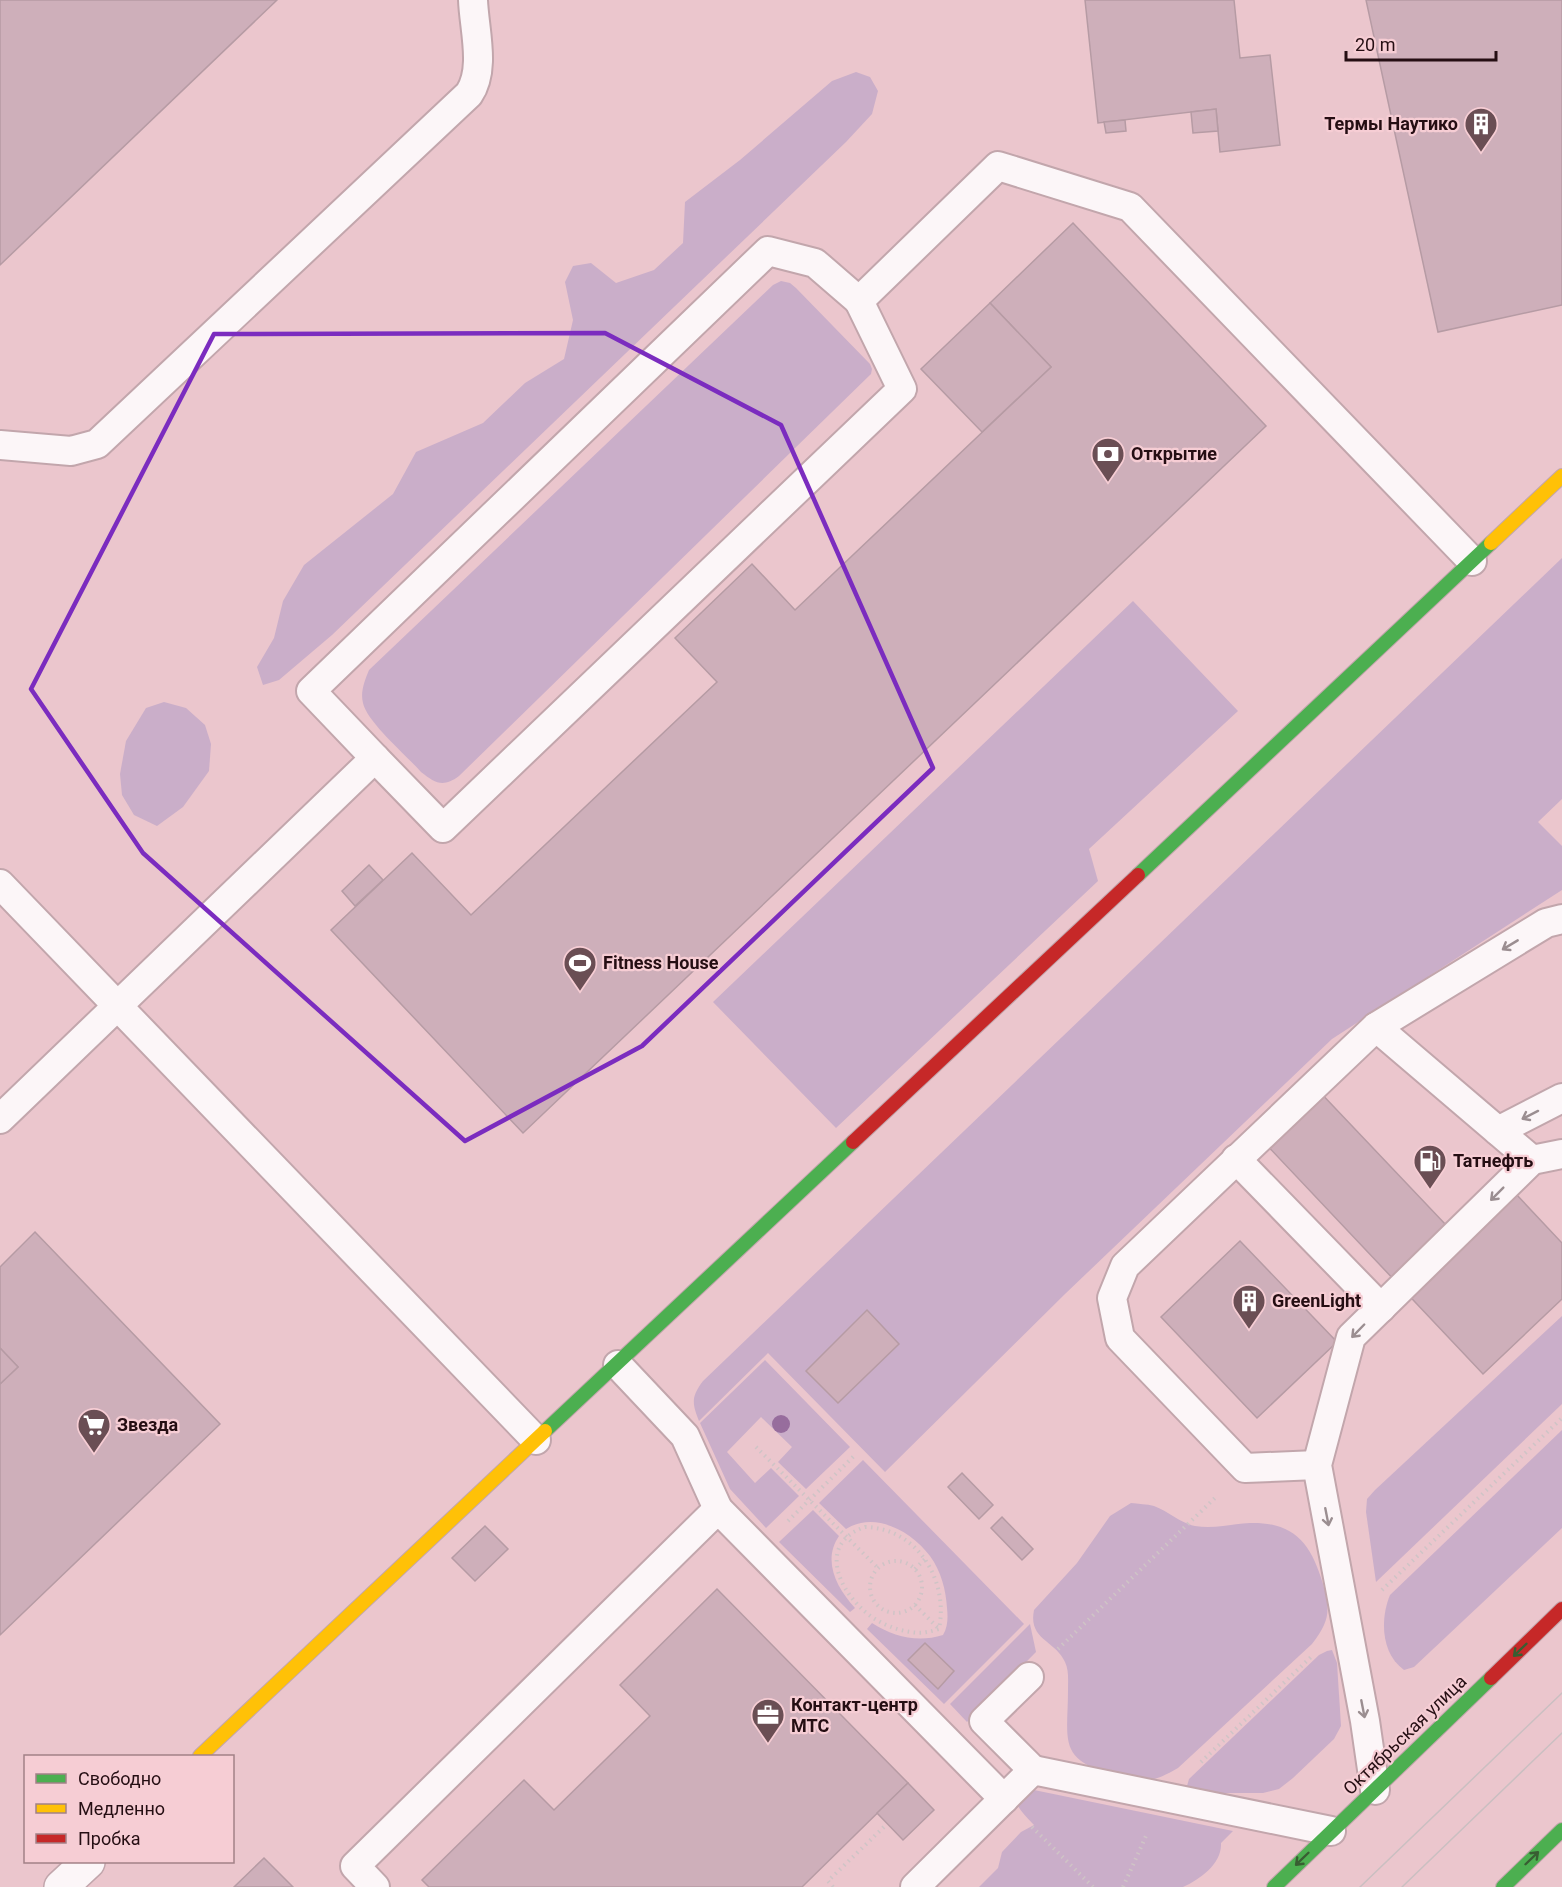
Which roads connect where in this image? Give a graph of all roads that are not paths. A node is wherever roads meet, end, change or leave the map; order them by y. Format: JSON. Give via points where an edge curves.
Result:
{"nodes":[{"id":1,"x":473,"y":0,"type":"edge"},
{"id":2,"x":859,"y":301,"type":"junction"},
{"id":3,"x":0,"y":445,"type":"edge"},
{"id":4,"x":1562,"y":476,"type":"edge"},
{"id":5,"x":1472,"y":561,"type":"junction"},
{"id":6,"x":375,"y":758,"type":"junction"},
{"id":7,"x":0,"y":884,"type":"edge"},
{"id":8,"x":1562,"y":919,"type":"edge"},
{"id":9,"x":118,"y":1006,"type":"junction"},
{"id":10,"x":1376,"y":1027,"type":"junction"},
{"id":11,"x":1562,"y":1098,"type":"edge"},
{"id":12,"x":0,"y":1119,"type":"edge"},
{"id":13,"x":1498,"y":1131,"type":"junction"},
{"id":14,"x":1562,"y":1154,"type":"edge"},
{"id":15,"x":1236,"y":1159,"type":"junction"},
{"id":16,"x":1532,"y":1160,"type":"junction"},
{"id":17,"x":1381,"y":1308,"type":"junction"},
{"id":18,"x":618,"y":1365,"type":"junction"},
{"id":19,"x":536,"y":1440,"type":"junction"},
{"id":20,"x":1317,"y":1465,"type":"junction"},
{"id":21,"x":718,"y":1509,"type":"junction"},
{"id":22,"x":1562,"y":1609,"type":"edge"},
{"id":23,"x":1029,"y":1677,"type":"road end"},
{"id":24,"x":201,"y":1755,"type":"edge"},
{"id":25,"x":1033,"y":1770,"type":"junction"},
{"id":26,"x":1375,"y":1790,"type":"junction"},
{"id":27,"x":1004,"y":1799,"type":"junction"},
{"id":28,"x":1562,"y":1830,"type":"edge"},
{"id":29,"x":1331,"y":1831,"type":"junction"},
{"id":30,"x":87,"y":1863,"type":"edge"},
{"id":31,"x":61,"y":1887,"type":"edge"},
{"id":32,"x":375,"y":1887,"type":"edge"},
{"id":33,"x":915,"y":1887,"type":"edge"},
{"id":34,"x":1274,"y":1887,"type":"edge"},
{"id":35,"x":1503,"y":1887,"type":"edge"}],
"edges":[{"from":1,"to":3,"type":"lane","via":[[478,67],[469,94],[97,444],[71,451]]},
{"from":2,"to":5,"type":"lane","via":[[998,166],[1130,207]]},
{"from":2,"to":6,"type":"lane","via":[[902,389],[443,828]]},
{"from":2,"to":6,"type":"lane","via":[[815,263],[768,251],[311,691]]},
{"from":4,"to":5,"type":"street"},
{"from":5,"to":18,"type":"street"},
{"from":6,"to":9,"type":"lane"},
{"from":7,"to":9,"type":"lane"},
{"from":8,"to":10,"type":"lane","one_way":true,"via":[[1546,922]]},
{"from":9,"to":12,"type":"lane"},
{"from":9,"to":19,"type":"lane"},
{"from":10,"to":13,"type":"lane"},
{"from":10,"to":15,"type":"lane"},
{"from":11,"to":13,"type":"lane","one_way":true},
{"from":13,"to":16,"type":"lane"},
{"from":14,"to":16,"type":"lane"},
{"from":15,"to":17,"type":"lane"},
{"from":15,"to":20,"type":"lane","via":[[1125,1266],[1112,1298],[1120,1338],[1245,1468]]},
{"from":16,"to":17,"type":"lane","one_way":true},
{"from":17,"to":20,"type":"lane","one_way":true,"via":[[1351,1337]]},
{"from":18,"to":19,"type":"street"},
{"from":18,"to":21,"type":"lane","via":[[685,1436]]},
{"from":19,"to":24,"type":"street"},
{"from":20,"to":26,"type":"lane","one_way":true},
{"from":21,"to":27,"type":"lane"},
{"from":21,"to":32,"type":"lane","via":[[356,1866]]},
{"from":22,"to":26,"type":"street","name":"Октябрьская улица","one_way":true},
{"from":23,"to":25,"type":"lane","via":[[984,1721]]},
{"from":25,"to":27,"type":"lane"},
{"from":25,"to":29,"type":"lane"},
{"from":26,"to":29,"type":"street","name":"Октябрьская улица"},
{"from":27,"to":33,"type":"lane"},
{"from":35,"to":28,"type":"street","one_way":true},
{"from":29,"to":34,"type":"street","name":"Октябрьская улица","one_way":true},
{"from":30,"to":31,"type":"street"}]}
